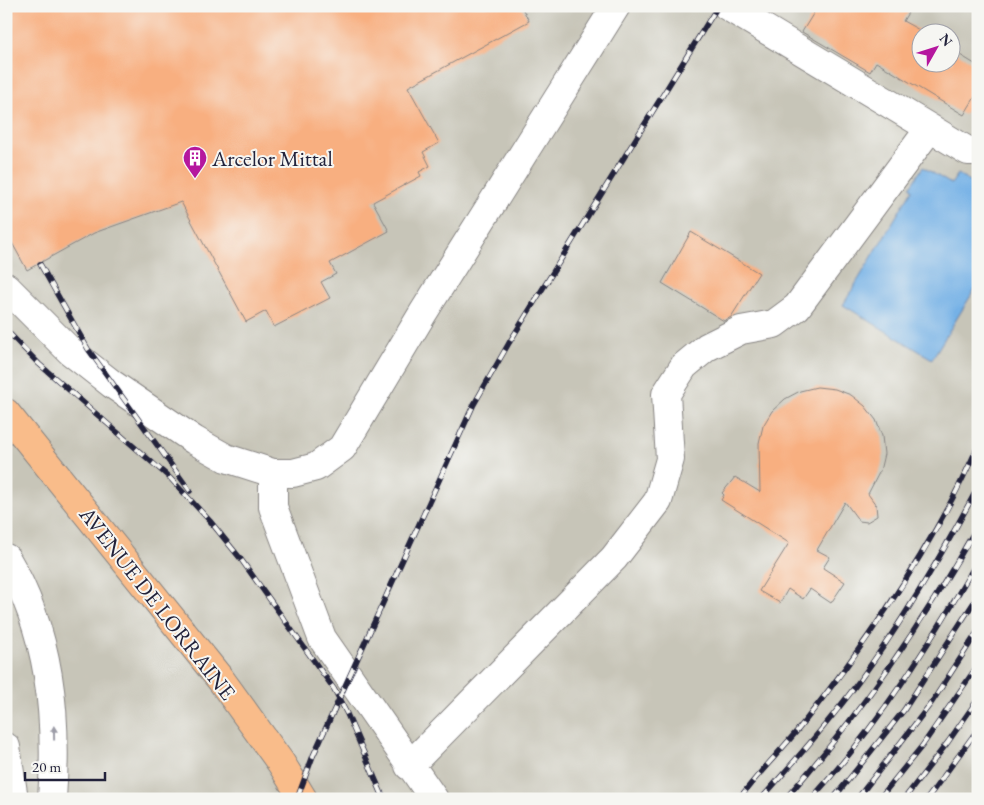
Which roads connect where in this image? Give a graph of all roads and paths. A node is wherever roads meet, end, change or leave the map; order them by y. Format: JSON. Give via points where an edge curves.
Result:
{"nodes":[{"id":1,"x":616,"y":6,"type":"edge"},
{"id":2,"x":727,"y":6,"type":"edge"},
{"id":3,"x":930,"y":128,"type":"junction"},
{"id":4,"x":978,"y":151,"type":"edge"},
{"id":5,"x":6,"y":287,"type":"edge"},
{"id":6,"x":6,"y":413,"type":"edge"},
{"id":7,"x":273,"y":473,"type":"junction"},
{"id":8,"x":6,"y":558,"type":"edge"},
{"id":9,"x":6,"y":747,"type":"edge"},
{"id":10,"x":409,"y":766,"type":"junction"},
{"id":11,"x":14,"y":799,"type":"edge"},
{"id":12,"x":52,"y":799,"type":"edge"},
{"id":13,"x":303,"y":799,"type":"edge"},
{"id":14,"x":434,"y":799,"type":"edge"}],
"edges":[{"from":1,"to":7,"type":"lane","via":[[342,448],[316,467],[293,473]]},
{"from":2,"to":3,"type":"lane"},
{"from":3,"to":4,"type":"lane","via":[[968,151]]},
{"from":3,"to":10,"type":"lane","via":[[797,307],[774,324],[741,330],[707,347],[684,366],[666,394],[670,459],[658,501],[614,558]]},
{"from":5,"to":7,"type":"lane","via":[[70,351],[112,384],[226,458]]},
{"from":6,"to":13,"type":"main road","name":"AVENUE DE LORRAINE","via":[[221,680]]},
{"from":7,"to":10,"type":"lane","via":[[273,507],[322,638]]},
{"from":12,"to":8,"type":"lane","one_way":true,"via":[[55,731],[50,680],[40,636]]},
{"from":9,"to":11,"type":"lane"},
{"from":10,"to":14,"type":"lane"}]}
